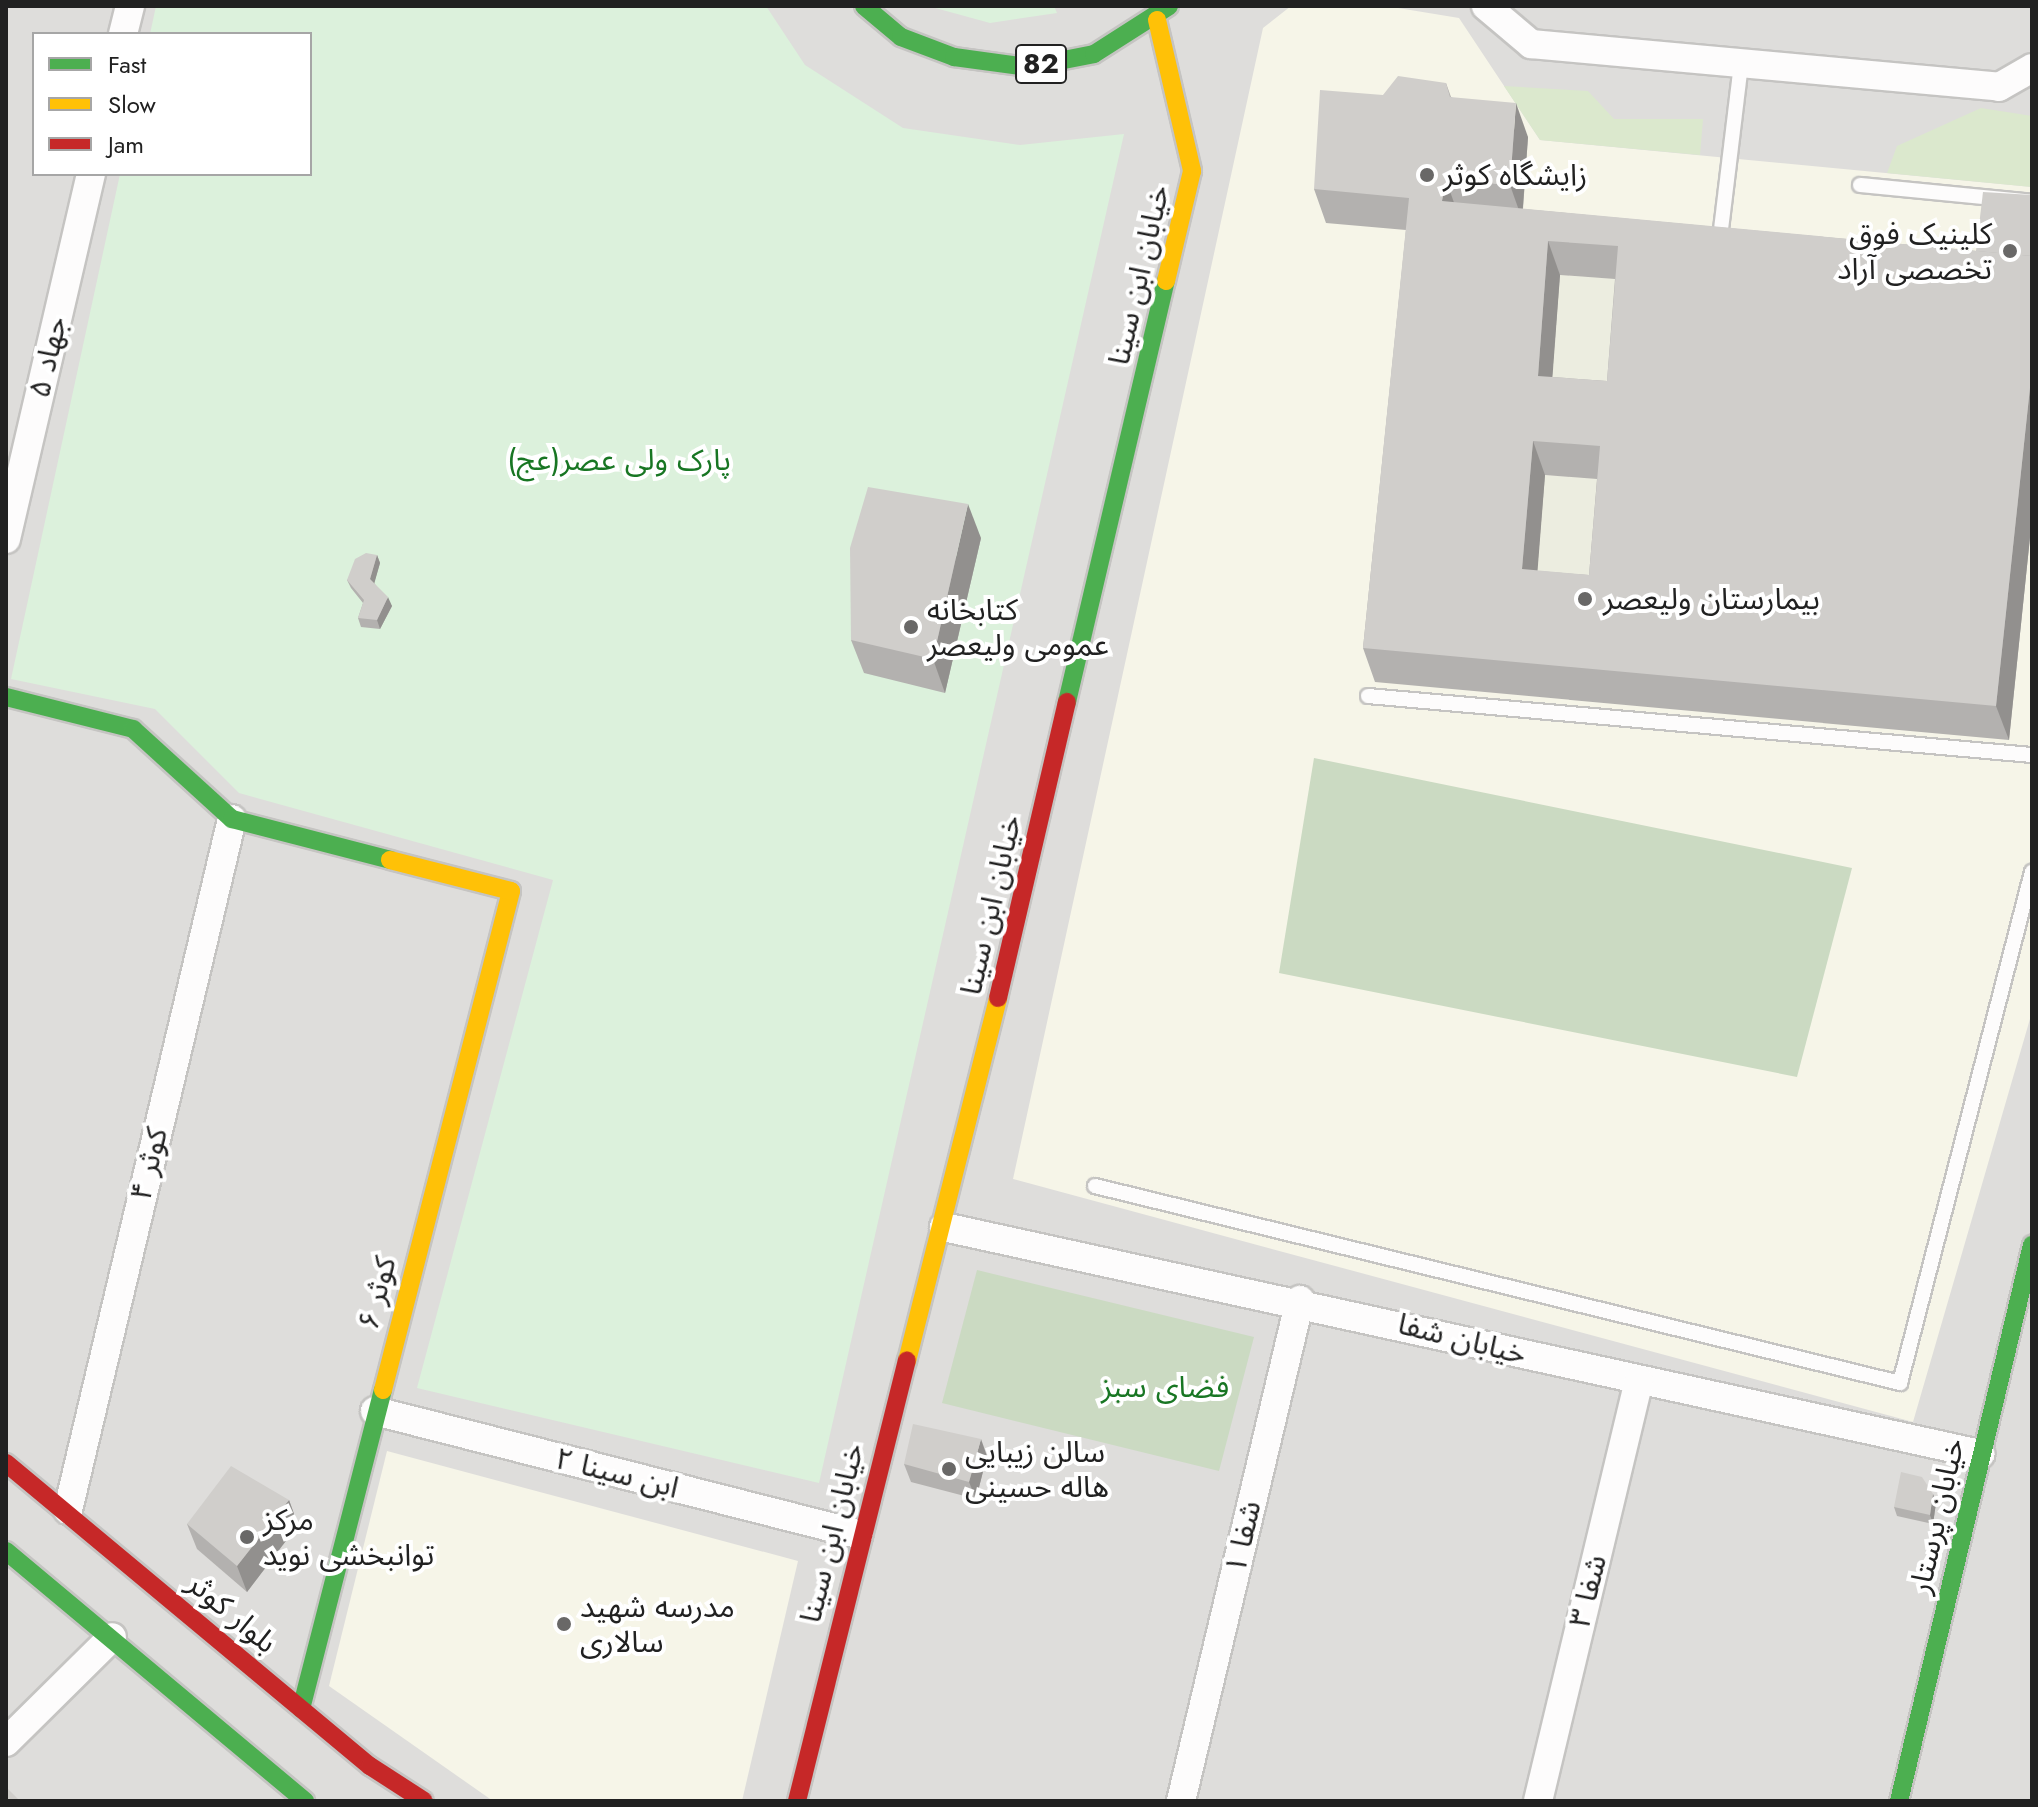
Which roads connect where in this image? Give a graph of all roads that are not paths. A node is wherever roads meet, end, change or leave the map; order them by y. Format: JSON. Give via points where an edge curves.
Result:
{"nodes":[{"id":1,"x":130,"y":6,"type":"edge"},
{"id":2,"x":864,"y":6,"type":"edge"},
{"id":3,"x":1486,"y":6,"type":"edge"},
{"id":4,"x":1163,"y":13,"type":"edge"},
{"id":5,"x":124,"y":32,"type":"edge"},
{"id":6,"x":1741,"y":63,"type":"junction"},
{"id":7,"x":2032,"y":68,"type":"edge"},
{"id":8,"x":91,"y":176,"type":"edge"},
{"id":9,"x":1860,"y":185,"type":"dead end"},
{"id":10,"x":2032,"y":202,"type":"edge"},
{"id":11,"x":1719,"y":248,"type":"edge"},
{"id":12,"x":6,"y":539,"type":"edge"},
{"id":13,"x":1368,"y":696,"type":"dead end"},
{"id":14,"x":6,"y":697,"type":"edge"},
{"id":15,"x":2032,"y":755,"type":"edge"},
{"id":16,"x":232,"y":819,"type":"junction"},
{"id":17,"x":2032,"y":872,"type":"edge"},
{"id":18,"x":1095,"y":1186,"type":"dead end"},
{"id":19,"x":944,"y":1227,"type":"junction"},
{"id":20,"x":2032,"y":1245,"type":"edge"},
{"id":21,"x":1300,"y":1300,"type":"junction"},
{"id":22,"x":2024,"y":1312,"type":"edge"},
{"id":23,"x":1639,"y":1381,"type":"junction"},
{"id":24,"x":375,"y":1411,"type":"junction"},
{"id":25,"x":1980,"y":1454,"type":"junction"},
{"id":26,"x":6,"y":1463,"type":"edge"},
{"id":27,"x":68,"y":1510,"type":"junction"},
{"id":28,"x":859,"y":1534,"type":"junction"},
{"id":29,"x":6,"y":1551,"type":"edge"},
{"id":30,"x":112,"y":1637,"type":"junction"},
{"id":31,"x":301,"y":1709,"type":"junction"},
{"id":32,"x":6,"y":1742,"type":"edge"},
{"id":33,"x":1184,"y":1787,"type":"edge"},
{"id":34,"x":305,"y":1801,"type":"edge"},
{"id":35,"x":424,"y":1801,"type":"edge"},
{"id":36,"x":797,"y":1801,"type":"edge"},
{"id":37,"x":1538,"y":1801,"type":"edge"},
{"id":38,"x":1899,"y":1801,"type":"edge"}],
"edges":[{"from":1,"to":5,"type":"street"},
{"from":2,"to":4,"type":"street","number":"82","via":[[914,42],[954,57],[1028,67],[1094,54]]},
{"from":3,"to":6,"type":"street","via":[[1531,44]]},
{"from":4,"to":19,"type":"street","name":"خیابان ابن سینا","via":[[1192,171]]},
{"from":6,"to":7,"type":"street","via":[[1999,87]]},
{"from":6,"to":11,"type":"lane"},
{"from":8,"to":12,"type":"street","name":"جهاد ۵"},
{"from":9,"to":10,"type":"lane"},
{"from":13,"to":15,"type":"lane"},
{"from":14,"to":16,"type":"street","via":[[133,729]]},
{"from":16,"to":24,"type":"street","name":"کوثر ۶","via":[[511,891]]},
{"from":16,"to":27,"type":"street","name":"کوثر ۴"},
{"from":17,"to":18,"type":"lane","via":[[1900,1383]]},
{"from":19,"to":21,"type":"street","name":"خیابان شفا"},
{"from":19,"to":28,"type":"street","name":"خیابان ابن سینا"},
{"from":20,"to":22,"type":"street","name":"خیابان پرستار"},
{"from":21,"to":23,"type":"street","name":"خیابان شفا"},
{"from":21,"to":33,"type":"street","name":"شفا ۱"},
{"from":22,"to":25,"type":"street","name":"خیابان پرستار"},
{"from":23,"to":25,"type":"street","name":"خیابان شفا"},
{"from":23,"to":37,"type":"street","name":"شفا ۳"},
{"from":24,"to":28,"type":"street","name":"ابن سینا ۲"},
{"from":24,"to":31,"type":"street","name":"کوثر ۶"},
{"from":25,"to":38,"type":"street","name":"خیابان پرستار"},
{"from":26,"to":27,"type":"street","name":"بلوار کوثر"},
{"from":27,"to":31,"type":"street","name":"بلوار کوثر"},
{"from":28,"to":36,"type":"street","name":"خیابان ابن سینا"},
{"from":29,"to":30,"type":"street"},
{"from":30,"to":32,"type":"street"},
{"from":30,"to":34,"type":"street"},
{"from":31,"to":35,"type":"street","name":"بلوار کوثر"}]}
